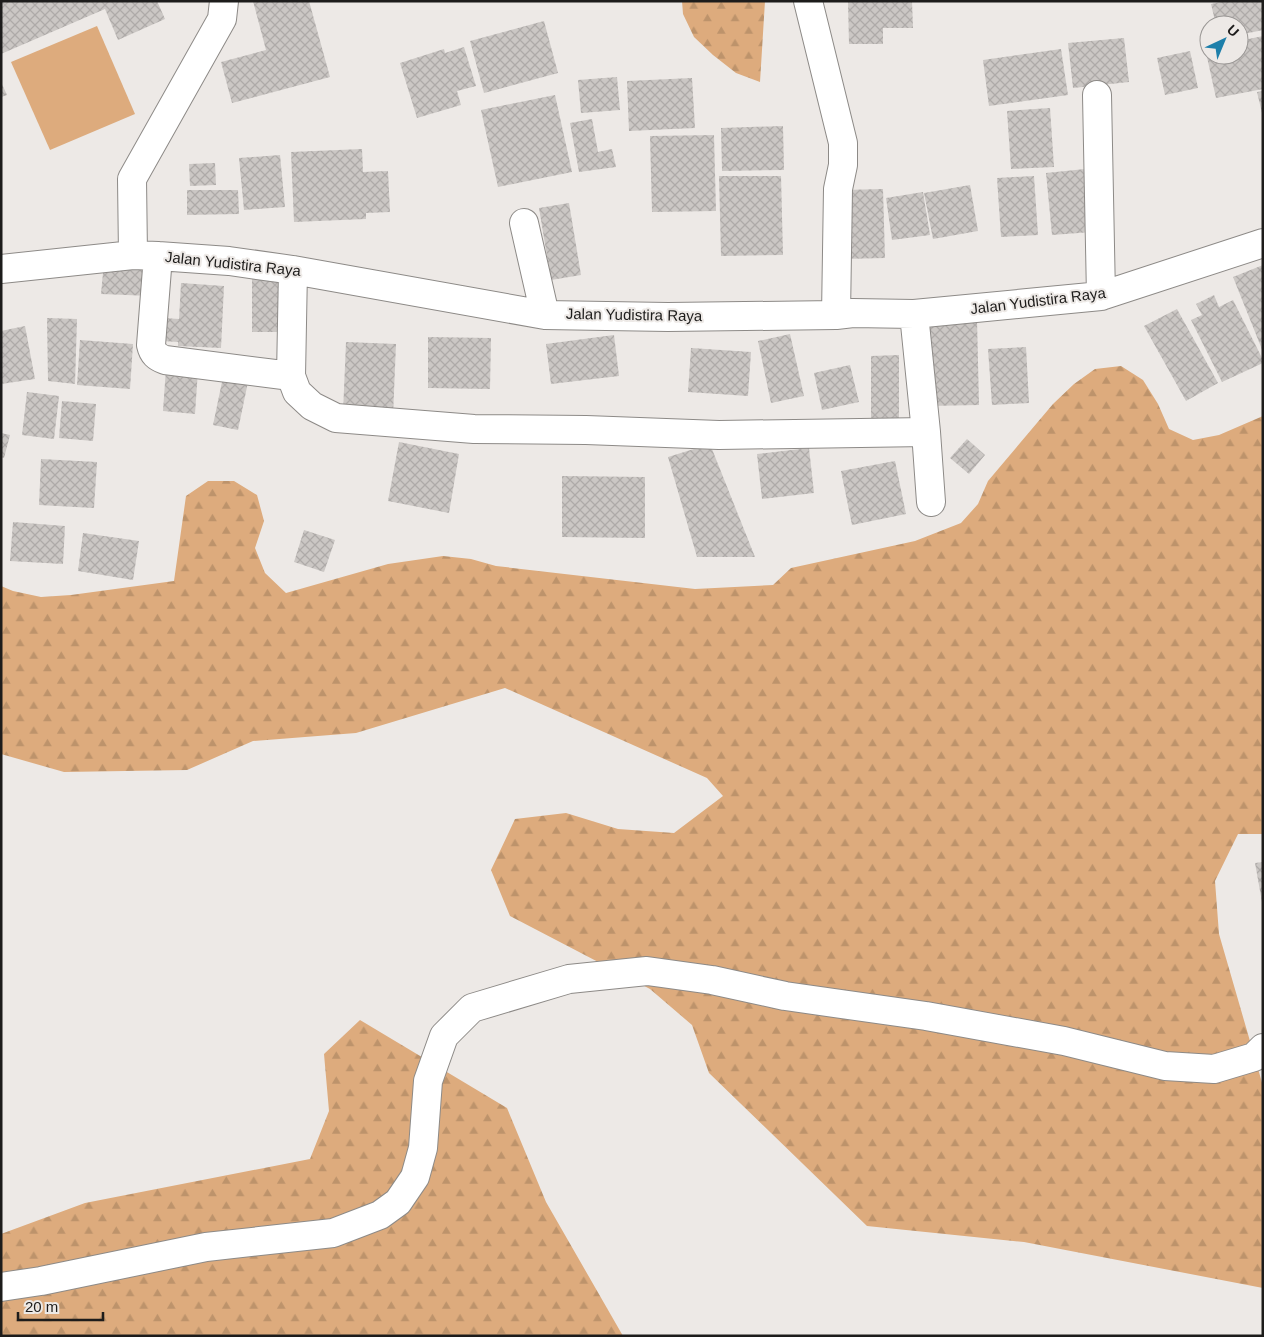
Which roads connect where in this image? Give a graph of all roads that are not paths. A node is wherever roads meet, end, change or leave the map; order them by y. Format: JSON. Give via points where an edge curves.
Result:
{"nodes":[{"id":1,"x":224,"y":1,"type":"edge"},
{"id":2,"x":808,"y":1,"type":"edge"},
{"id":3,"x":1097,"y":94,"type":"dead end"},
{"id":4,"x":524,"y":222,"type":"dead end"},
{"id":5,"x":1263,"y":243,"type":"edge"},
{"id":6,"x":146,"y":256,"type":"junction"},
{"id":7,"x":1,"y":269,"type":"edge"},
{"id":8,"x":293,"y":270,"type":"junction"},
{"id":9,"x":1100,"y":296,"type":"junction"},
{"id":10,"x":545,"y":314,"type":"junction"},
{"id":11,"x":914,"y":314,"type":"junction"},
{"id":12,"x":836,"y":315,"type":"junction"},
{"id":13,"x":292,"y":376,"type":"junction"},
{"id":14,"x":926,"y":432,"type":"junction"},
{"id":15,"x":931,"y":502,"type":"dead end"},
{"id":16,"x":1263,"y":1048,"type":"edge"},
{"id":17,"x":1,"y":1287,"type":"edge"}],
"edges":[{"from":1,"to":6,"type":"street","via":[[222,19],[132,179]]},
{"from":2,"to":12,"type":"street","via":[[843,144],[838,189]]},
{"from":3,"to":9,"type":"street"},
{"from":4,"to":10,"type":"street"},
{"from":5,"to":9,"type":"street","name":"Jalan Yudistira Raya"},
{"from":6,"to":7,"type":"street","name":"Jalan Yudistira Raya"},
{"from":6,"to":8,"type":"street","name":"Jalan Yudistira Raya","via":[[229,261]]},
{"from":6,"to":13,"type":"street","via":[[150,345],[157,358]]},
{"from":8,"to":10,"type":"street","name":"Jalan Yudistira Raya"},
{"from":8,"to":13,"type":"street"},
{"from":9,"to":11,"type":"street","name":"Jalan Yudistira Raya"},
{"from":10,"to":12,"type":"street","name":"Jalan Yudistira Raya","via":[[668,317]]},
{"from":11,"to":12,"type":"street","name":"Jalan Yudistira Raya"},
{"from":11,"to":14,"type":"street"},
{"from":13,"to":14,"type":"street","via":[[297,392],[312,406],[336,418],[474,429],[719,435]]},
{"from":14,"to":15,"type":"street"},
{"from":16,"to":17,"type":"street","via":[[1254,1057],[1214,1069],[1165,1066],[1064,1041],[926,1016],[785,996],[712,980],[646,971],[569,979],[472,1008],[444,1036],[428,1081],[424,1148],[415,1177],[398,1202],[380,1215],[333,1233],[206,1247],[41,1282]]}]}
